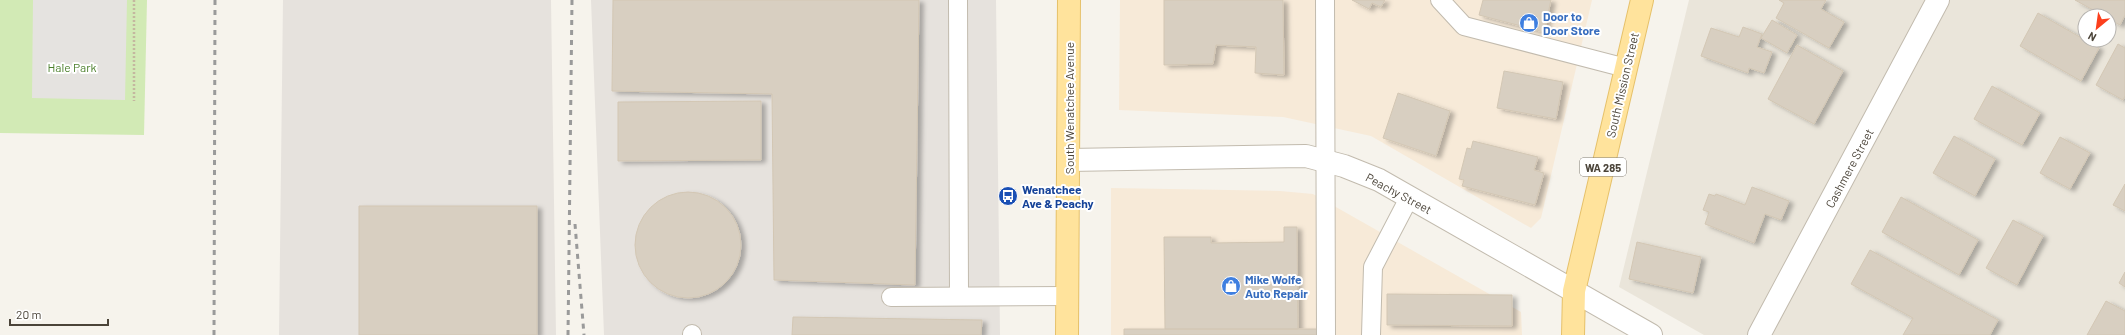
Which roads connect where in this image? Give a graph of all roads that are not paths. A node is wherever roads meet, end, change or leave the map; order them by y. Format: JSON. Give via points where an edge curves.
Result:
{"nodes":[{"id":1,"x":958,"y":0,"type":"edge"},
{"id":2,"x":1069,"y":0,"type":"edge"},
{"id":3,"x":1325,"y":0,"type":"edge"},
{"id":4,"x":1440,"y":0,"type":"edge"},
{"id":5,"x":1642,"y":0,"type":"edge"},
{"id":6,"x":1938,"y":0,"type":"edge"},
{"id":7,"x":1626,"y":68,"type":"junction"},
{"id":8,"x":1069,"y":160,"type":"junction"},
{"id":9,"x":1324,"y":161,"type":"junction"},
{"id":10,"x":1409,"y":198,"type":"junction"},
{"id":11,"x":1574,"y":291,"type":"junction"},
{"id":12,"x":891,"y":296,"type":"dead end"},
{"id":13,"x":958,"y":296,"type":"junction"},
{"id":14,"x":1068,"y":296,"type":"junction"},
{"id":15,"x":1067,"y":335,"type":"edge"},
{"id":16,"x":1326,"y":335,"type":"edge"},
{"id":17,"x":1371,"y":335,"type":"edge"},
{"id":18,"x":1573,"y":335,"type":"edge"},
{"id":19,"x":1651,"y":335,"type":"edge"},
{"id":20,"x":1759,"y":335,"type":"edge"}],
"edges":[{"from":1,"to":13,"type":"lane"},
{"from":2,"to":8,"type":"main road","name":"South Wenatchee Avenue"},
{"from":3,"to":9,"type":"lane"},
{"from":4,"to":7,"type":"lane","via":[[1464,26]]},
{"from":5,"to":7,"type":"main road","name":"South Mission Street","number":"WA 285"},
{"from":6,"to":20,"type":"street","name":"Cashmere Street"},
{"from":7,"to":11,"type":"main road","name":"South Mission Street","number":"WA 285"},
{"from":8,"to":9,"type":"street","name":"Peachy Street","via":[[1306,156]]},
{"from":8,"to":14,"type":"main road","name":"South Wenatchee Avenue"},
{"from":9,"to":10,"type":"street","name":"Peachy Street","via":[[1379,180]]},
{"from":9,"to":16,"type":"lane"},
{"from":10,"to":11,"type":"street","name":"Peachy Street"},
{"from":10,"to":17,"type":"lane","via":[[1373,267]]},
{"from":11,"to":18,"type":"main road","name":"South Mission Street","number":"WA 285"},
{"from":11,"to":19,"type":"street","name":"Peachy Street"},
{"from":12,"to":13,"type":"lane"},
{"from":13,"to":14,"type":"lane"},
{"from":14,"to":15,"type":"main road","name":"South Wenatchee Avenue"}]}
